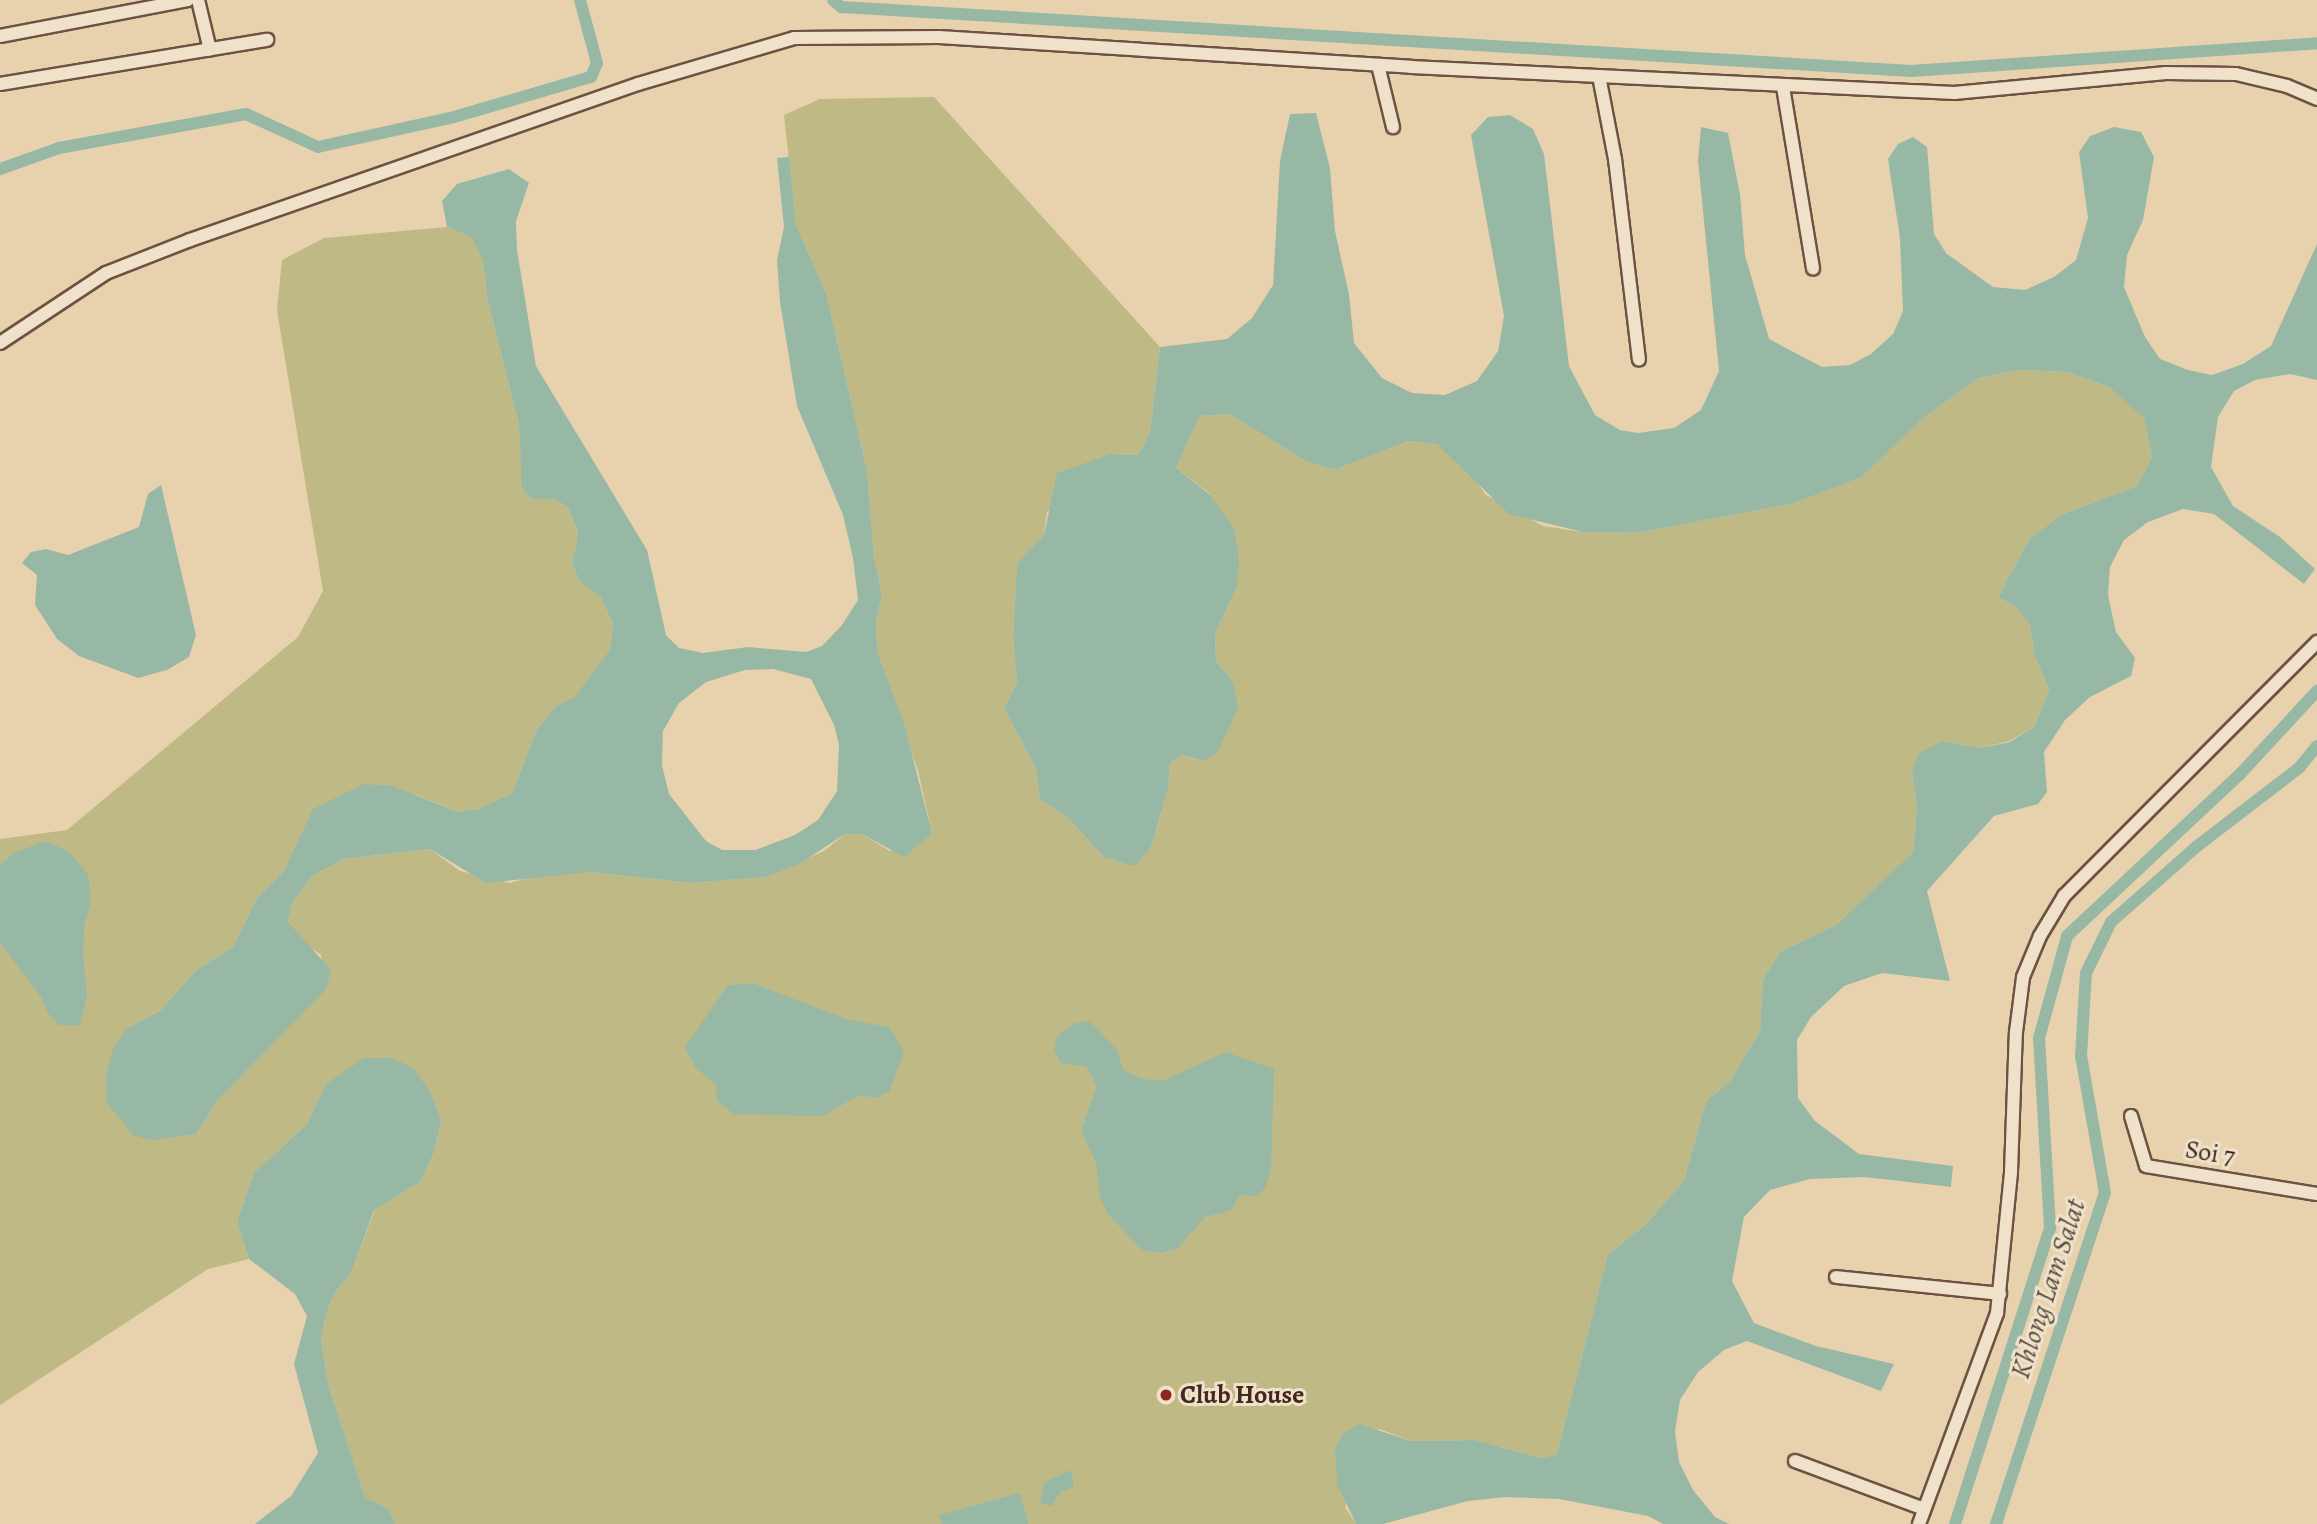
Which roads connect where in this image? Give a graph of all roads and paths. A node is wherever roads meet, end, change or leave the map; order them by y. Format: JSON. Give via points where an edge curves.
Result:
{"nodes":[{"id":1,"x":188,"y":0,"type":"edge"},
{"id":2,"x":198,"y":0,"type":"edge"},
{"id":3,"x":0,"y":36,"type":"edge"},
{"id":4,"x":267,"y":40,"type":"dead end"},
{"id":5,"x":210,"y":50,"type":"junction"},
{"id":6,"x":1378,"y":65,"type":"junction"},
{"id":7,"x":1599,"y":76,"type":"junction"},
{"id":8,"x":0,"y":83,"type":"edge"},
{"id":9,"x":1783,"y":87,"type":"junction"},
{"id":10,"x":2317,"y":99,"type":"edge"},
{"id":11,"x":1393,"y":127,"type":"dead end"},
{"id":12,"x":1813,"y":269,"type":"dead end"},
{"id":13,"x":0,"y":343,"type":"edge"},
{"id":14,"x":1639,"y":360,"type":"dead end"},
{"id":15,"x":2317,"y":642,"type":"edge"},
{"id":16,"x":2131,"y":1116,"type":"dead end"},
{"id":17,"x":2317,"y":1194,"type":"edge"},
{"id":18,"x":1836,"y":1277,"type":"dead end"},
{"id":19,"x":2000,"y":1294,"type":"junction"},
{"id":20,"x":1795,"y":1461,"type":"dead end"},
{"id":21,"x":1924,"y":1509,"type":"junction"},
{"id":22,"x":1919,"y":1524,"type":"edge"}],
"edges":[{"from":1,"to":3,"type":"street"},
{"from":2,"to":5,"type":"street"},
{"from":4,"to":5,"type":"street"},
{"from":5,"to":8,"type":"street"},
{"from":6,"to":7,"type":"street"},
{"from":6,"to":11,"type":"street"},
{"from":6,"to":13,"type":"street","via":[[939,37],[794,37],[638,84],[190,240],[106,273]]},
{"from":7,"to":9,"type":"street"},
{"from":7,"to":14,"type":"street","via":[[1615,159]]},
{"from":9,"to":10,"type":"street","via":[[1954,93],[2166,73],[2236,74],[2287,86]]},
{"from":9,"to":12,"type":"street"},
{"from":15,"to":19,"type":"street","via":[[2208,757],[2064,896],[2040,936],[2023,978],[2016,1031]]},
{"from":16,"to":17,"type":"street","name":"Soi 7","via":[[2146,1166]]},
{"from":18,"to":19,"type":"street"},
{"from":19,"to":21,"type":"street","via":[[1973,1385]]},
{"from":20,"to":21,"type":"street"},
{"from":21,"to":22,"type":"street"}]}
